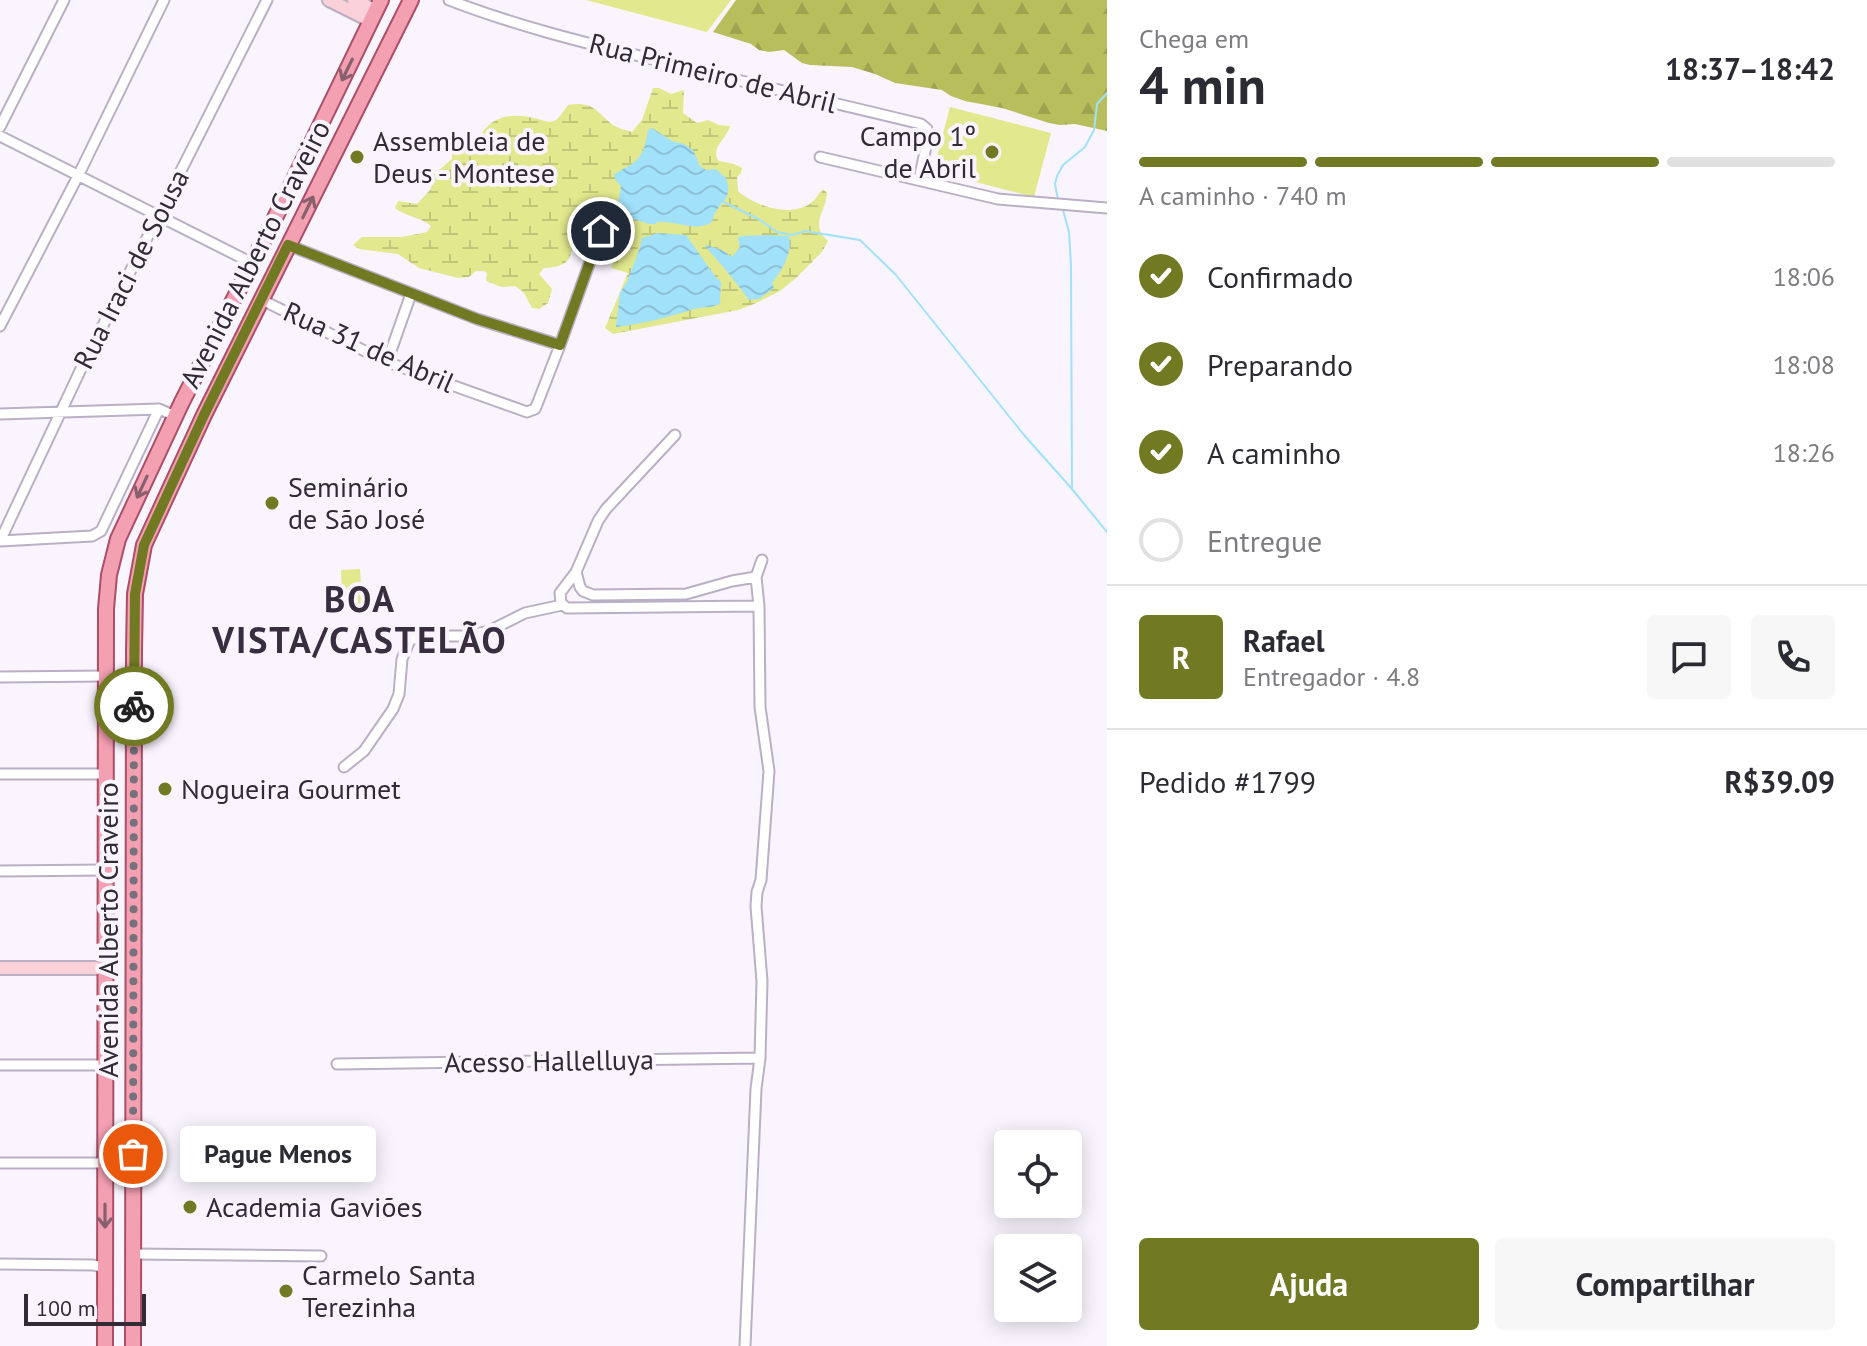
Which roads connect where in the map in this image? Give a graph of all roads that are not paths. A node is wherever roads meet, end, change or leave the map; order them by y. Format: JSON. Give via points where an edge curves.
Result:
{"nodes":[{"id":1,"x":64,"y":0,"type":"edge"},
{"id":2,"x":164,"y":0,"type":"edge"},
{"id":3,"x":267,"y":0,"type":"edge"},
{"id":4,"x":329,"y":0,"type":"edge"},
{"id":5,"x":354,"y":0,"type":"edge"},
{"id":6,"x":411,"y":0,"type":"edge"},
{"id":7,"x":449,"y":0,"type":"edge"},
{"id":8,"x":376,"y":11,"type":"edge"},
{"id":9,"x":0,"y":127,"type":"edge"},
{"id":10,"x":0,"y":136,"type":"edge"},
{"id":11,"x":820,"y":157,"type":"dead end"},
{"id":12,"x":78,"y":176,"type":"junction"},
{"id":13,"x":919,"y":180,"type":"junction"},
{"id":14,"x":1107,"y":208,"type":"edge"},
{"id":15,"x":159,"y":215,"type":"junction"},
{"id":16,"x":601,"y":231,"type":"dead end"},
{"id":17,"x":288,"y":245,"type":"junction"},
{"id":18,"x":252,"y":263,"type":"junction"},
{"id":19,"x":411,"y":294,"type":"junction"},
{"id":20,"x":262,"y":300,"type":"junction"},
{"id":21,"x":0,"y":326,"type":"edge"},
{"id":22,"x":560,"y":345,"type":"junction"},
{"id":23,"x":387,"y":362,"type":"junction"},
{"id":24,"x":159,"y":409,"type":"junction"},
{"id":25,"x":60,"y":412,"type":"junction"},
{"id":26,"x":0,"y":414,"type":"edge"},
{"id":27,"x":175,"y":416,"type":"junction"},
{"id":28,"x":198,"y":427,"type":"junction"},
{"id":29,"x":675,"y":435,"type":"dead end"},
{"id":30,"x":0,"y":541,"type":"edge"},
{"id":31,"x":762,"y":560,"type":"dead end"},
{"id":32,"x":576,"y":572,"type":"junction"},
{"id":33,"x":756,"y":577,"type":"junction"},
{"id":34,"x":562,"y":605,"type":"junction"},
{"id":35,"x":759,"y":606,"type":"junction"},
{"id":36,"x":106,"y":676,"type":"junction"},
{"id":37,"x":0,"y":677,"type":"edge"},
{"id":38,"x":344,"y":767,"type":"dead end"},
{"id":39,"x":0,"y":774,"type":"edge"},
{"id":40,"x":106,"y":774,"type":"junction"},
{"id":41,"x":106,"y":870,"type":"junction"},
{"id":42,"x":0,"y":871,"type":"edge"},
{"id":43,"x":0,"y":968,"type":"edge"},
{"id":44,"x":105,"y":968,"type":"junction"},
{"id":45,"x":760,"y":1058,"type":"junction"},
{"id":46,"x":337,"y":1064,"type":"dead end"},
{"id":47,"x":0,"y":1065,"type":"edge"},
{"id":48,"x":105,"y":1065,"type":"junction"},
{"id":49,"x":0,"y":1163,"type":"edge"},
{"id":50,"x":105,"y":1163,"type":"junction"},
{"id":51,"x":133,"y":1254,"type":"junction"},
{"id":52,"x":321,"y":1256,"type":"dead end"},
{"id":53,"x":0,"y":1264,"type":"edge"},
{"id":54,"x":106,"y":1268,"type":"junction"},
{"id":55,"x":133,"y":1275,"type":"junction"},
{"id":56,"x":105,"y":1346,"type":"edge"},
{"id":57,"x":133,"y":1346,"type":"edge"},
{"id":58,"x":745,"y":1346,"type":"edge"}],
"edges":[{"from":1,"to":9,"type":"street"},
{"from":2,"to":12,"type":"street"},
{"from":3,"to":15,"type":"street","name":"Rua Iraci de Sousa"},
{"from":4,"to":8,"type":"street"},
{"from":5,"to":8,"type":"street"},
{"from":17,"to":6,"type":"main road","name":"Avenida Alberto Craveiro","one_way":true},
{"from":7,"to":13,"type":"street","name":"Rua Primeiro de Abril","via":[[610,49],[921,124],[928,137]]},
{"from":8,"to":18,"type":"main road","name":"Avenida Alberto Craveiro","one_way":true},
{"from":10,"to":12,"type":"street"},
{"from":11,"to":13,"type":"street"},
{"from":12,"to":15,"type":"street"},
{"from":12,"to":21,"type":"street"},
{"from":13,"to":14,"type":"street","via":[[998,199]]},
{"from":15,"to":18,"type":"street"},
{"from":15,"to":25,"type":"street","name":"Rua Iraci de Sousa"},
{"from":16,"to":22,"type":"street"},
{"from":17,"to":19,"type":"street"},
{"from":17,"to":20,"type":"main road","name":"Avenida Alberto Craveiro"},
{"from":18,"to":27,"type":"main road","name":"Avenida Alberto Craveiro"},
{"from":19,"to":22,"type":"street"},
{"from":19,"to":23,"type":"street"},
{"from":20,"to":23,"type":"street","name":"Rua 31 de Abril"},
{"from":20,"to":28,"type":"main road","name":"Avenida Alberto Craveiro"},
{"from":22,"to":23,"type":"street","name":"Rua 31 de Abril","via":[[535,409],[527,412]]},
{"from":24,"to":25,"type":"street"},
{"from":24,"to":27,"type":"street"},
{"from":24,"to":30,"type":"street","via":[[101,531],[92,536]]},
{"from":25,"to":26,"type":"street"},
{"from":25,"to":30,"type":"street","name":"Rua Iraci de Sousa"},
{"from":27,"to":28,"type":"main road"},
{"from":27,"to":36,"type":"main road","name":"Avenida Alberto Craveiro","one_way":true,"via":[[118,539],[106,609]]},
{"from":28,"to":51,"type":"main road","name":"Avenida Alberto Craveiro","via":[[144,545],[135,594]]},
{"from":29,"to":32,"type":"street","via":[[601,515]]},
{"from":31,"to":33,"type":"street"},
{"from":32,"to":33,"type":"street","via":[[583,591],[598,595],[686,594]]},
{"from":32,"to":34,"type":"street","via":[[561,591]]},
{"from":33,"to":35,"type":"street"},
{"from":34,"to":35,"type":"street"},
{"from":34,"to":38,"type":"street","via":[[528,612],[489,631],[410,640],[393,709],[364,751]]},
{"from":35,"to":45,"type":"street","via":[[760,707],[769,771],[756,906],[762,981]]},
{"from":36,"to":37,"type":"street"},
{"from":36,"to":40,"type":"main road","name":"Avenida Alberto Craveiro"},
{"from":39,"to":40,"type":"street"},
{"from":40,"to":41,"type":"main road","name":"Avenida Alberto Craveiro"},
{"from":41,"to":42,"type":"street"},
{"from":41,"to":44,"type":"main road","name":"Avenida Alberto Craveiro"},
{"from":43,"to":44,"type":"street"},
{"from":44,"to":48,"type":"main road","name":"Avenida Alberto Craveiro"},
{"from":45,"to":46,"type":"street","name":"Acesso Hallelluya"},
{"from":45,"to":58,"type":"street"},
{"from":47,"to":48,"type":"street"},
{"from":48,"to":50,"type":"main road","name":"Avenida Alberto Craveiro"},
{"from":49,"to":50,"type":"street"},
{"from":50,"to":54,"type":"main road","name":"Avenida Alberto Craveiro","one_way":true},
{"from":51,"to":52,"type":"street"},
{"from":51,"to":55,"type":"main road","name":"Avenida Alberto Craveiro"},
{"from":53,"to":54,"type":"street"},
{"from":54,"to":55,"type":"main road"},
{"from":54,"to":56,"type":"main road","name":"Avenida Alberto Craveiro"},
{"from":55,"to":57,"type":"main road","name":"Avenida Alberto Craveiro"}]}
